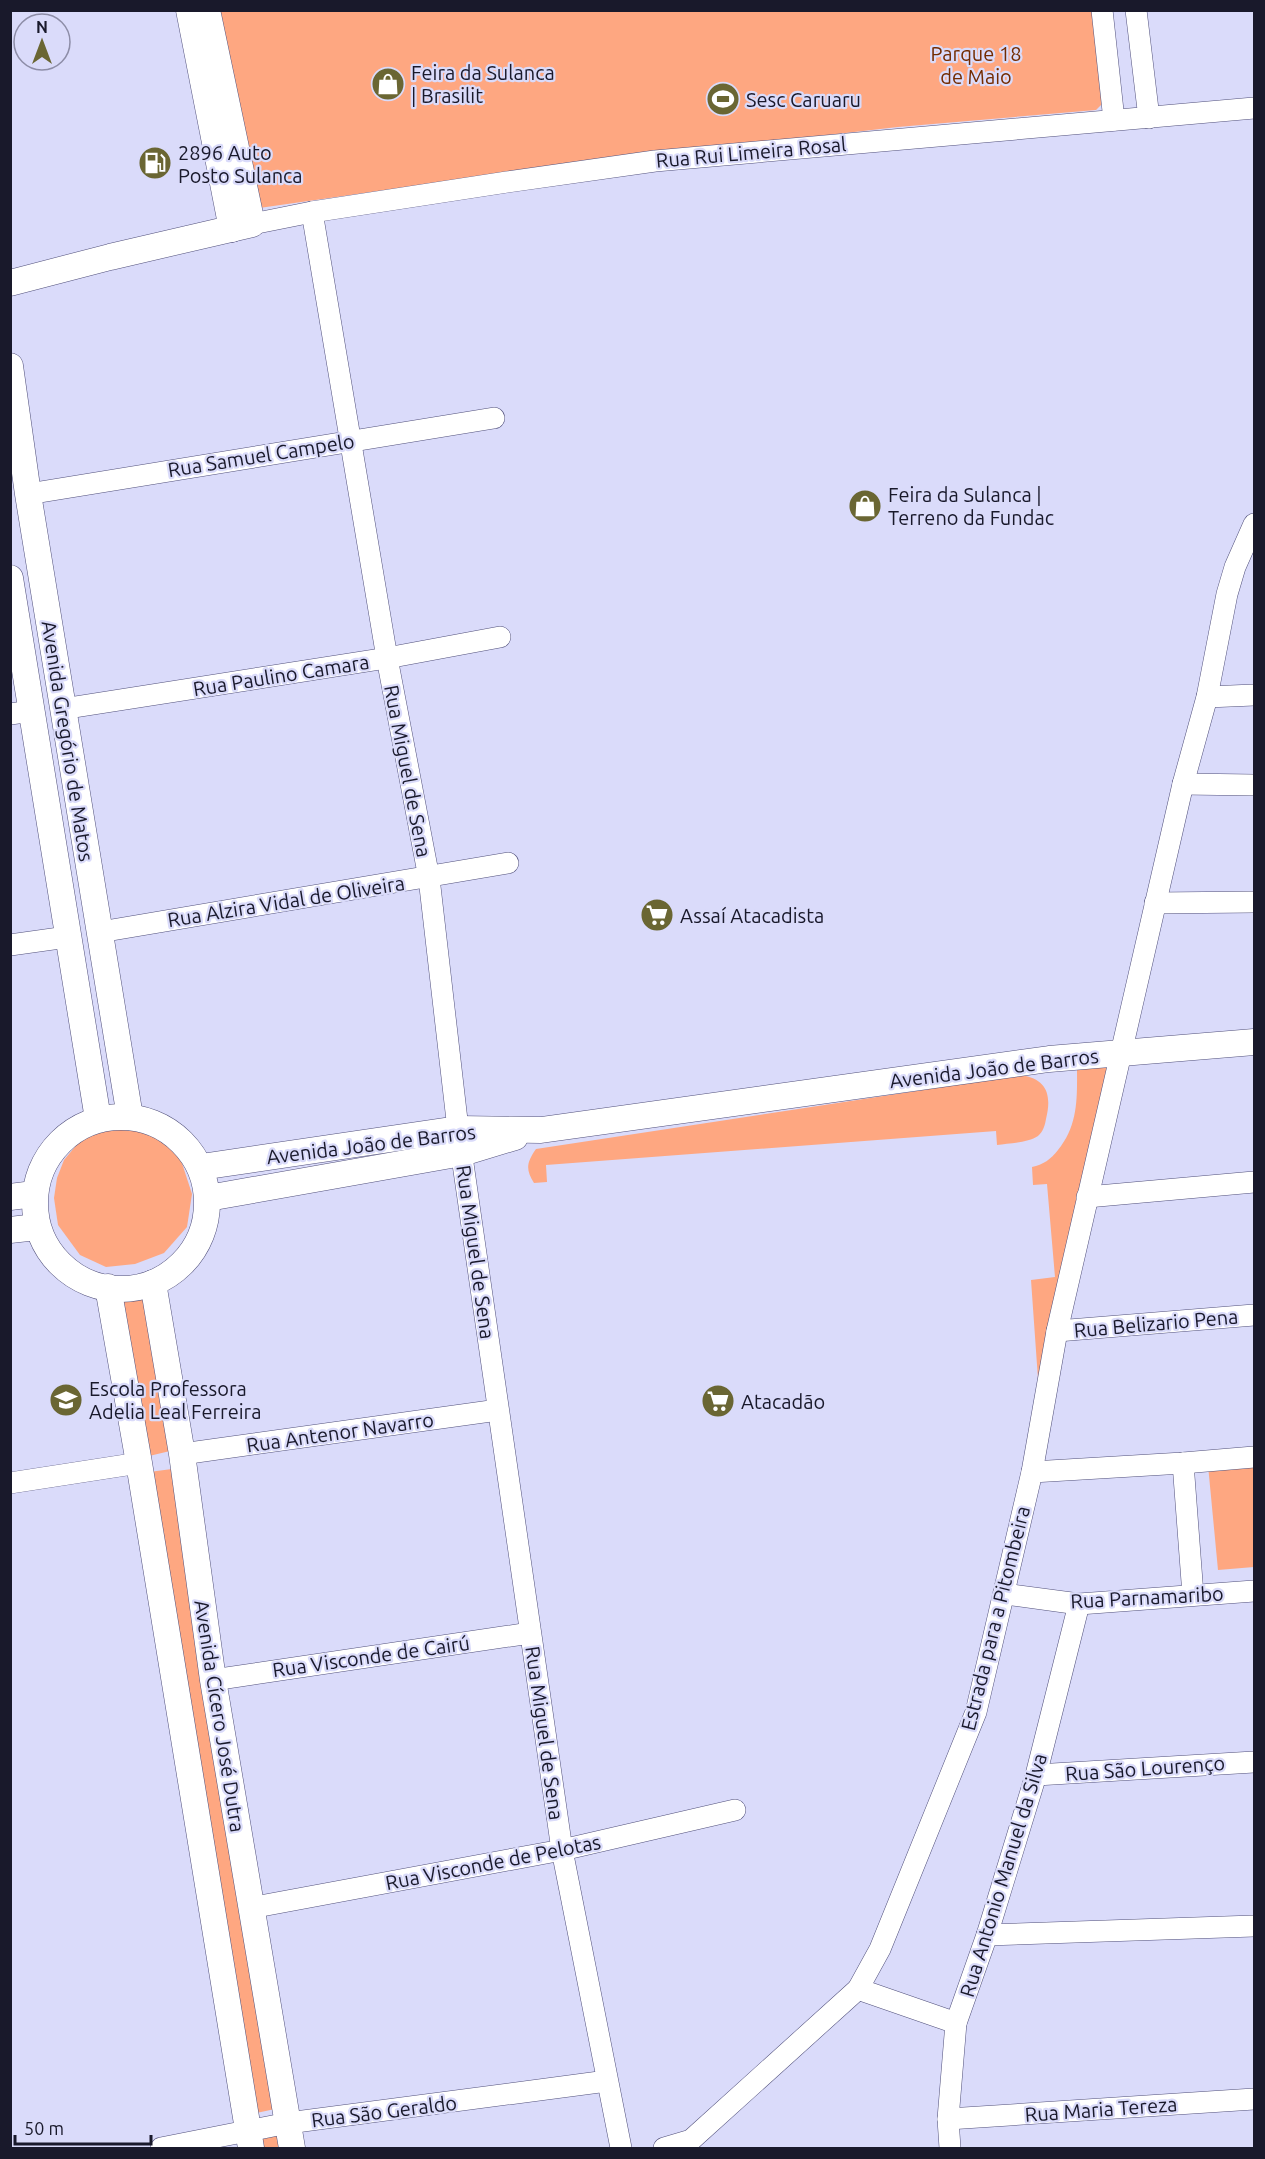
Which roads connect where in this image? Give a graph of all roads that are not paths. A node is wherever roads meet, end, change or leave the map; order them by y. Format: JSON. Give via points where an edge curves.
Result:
{"nodes":[{"id":1,"x":189,"y":10,"type":"edge"},
{"id":2,"x":207,"y":10,"type":"edge"},
{"id":3,"x":1102,"y":10,"type":"edge"},
{"id":4,"x":1136,"y":10,"type":"edge"},
{"id":5,"x":1254,"y":108,"type":"edge"},
{"id":6,"x":1149,"y":118,"type":"junction"},
{"id":7,"x":1114,"y":120,"type":"junction"},
{"id":8,"x":312,"y":212,"type":"junction"},
{"id":9,"x":242,"y":226,"type":"junction"},
{"id":10,"x":10,"y":283,"type":"edge"},
{"id":11,"x":10,"y":366,"type":"edge"},
{"id":12,"x":494,"y":418,"type":"dead end"},
{"id":13,"x":349,"y":441,"type":"junction"},
{"id":14,"x":28,"y":494,"type":"junction"},
{"id":15,"x":1254,"y":524,"type":"edge"},
{"id":16,"x":1245,"y":567,"type":"edge"},
{"id":17,"x":10,"y":578,"type":"edge"},
{"id":18,"x":500,"y":637,"type":"dead end"},
{"id":19,"x":387,"y":658,"type":"junction"},
{"id":20,"x":1254,"y":695,"type":"edge"},
{"id":21,"x":1207,"y":697,"type":"junction"},
{"id":22,"x":62,"y":709,"type":"junction"},
{"id":23,"x":21,"y":712,"type":"edge"},
{"id":24,"x":1183,"y":784,"type":"junction"},
{"id":25,"x":1254,"y":785,"type":"edge"},
{"id":26,"x":508,"y":863,"type":"dead end"},
{"id":27,"x":429,"y":878,"type":"junction"},
{"id":28,"x":1254,"y":902,"type":"edge"},
{"id":29,"x":1155,"y":903,"type":"junction"},
{"id":30,"x":100,"y":932,"type":"junction"},
{"id":31,"x":68,"y":937,"type":"junction"},
{"id":32,"x":10,"y":945,"type":"edge"},
{"id":33,"x":1254,"y":1042,"type":"edge"},
{"id":34,"x":1120,"y":1053,"type":"junction"},
{"id":35,"x":130,"y":1117,"type":"junction"},
{"id":36,"x":98,"y":1119,"type":"junction"},
{"id":37,"x":460,"y":1141,"type":"junction"},
{"id":38,"x":201,"y":1167,"type":"junction"},
{"id":39,"x":1254,"y":1182,"type":"edge"},
{"id":40,"x":22,"y":1195,"type":"edge"},
{"id":41,"x":1087,"y":1197,"type":"junction"},
{"id":42,"x":208,"y":1198,"type":"junction"},
{"id":43,"x":37,"y":1227,"type":"junction"},
{"id":44,"x":10,"y":1230,"type":"edge"},
{"id":45,"x":153,"y":1283,"type":"junction"},
{"id":46,"x":108,"y":1287,"type":"junction"},
{"id":47,"x":1254,"y":1315,"type":"edge"},
{"id":48,"x":1057,"y":1331,"type":"junction"},
{"id":49,"x":498,"y":1410,"type":"junction"},
{"id":50,"x":182,"y":1454,"type":"junction"},
{"id":51,"x":1254,"y":1457,"type":"edge"},
{"id":52,"x":139,"y":1462,"type":"junction"},
{"id":53,"x":1183,"y":1463,"type":"junction"},
{"id":54,"x":1032,"y":1472,"type":"junction"},
{"id":55,"x":10,"y":1482,"type":"edge"},
{"id":56,"x":1254,"y":1590,"type":"edge"},
{"id":57,"x":1005,"y":1594,"type":"junction"},
{"id":58,"x":1192,"y":1595,"type":"junction"},
{"id":59,"x":202,"y":1598,"type":"junction"},
{"id":60,"x":163,"y":1603,"type":"junction"},
{"id":61,"x":1079,"y":1604,"type":"junction"},
{"id":62,"x":530,"y":1633,"type":"junction"},
{"id":63,"x":213,"y":1680,"type":"junction"},
{"id":64,"x":1254,"y":1762,"type":"edge"},
{"id":65,"x":1036,"y":1775,"type":"junction"},
{"id":66,"x":735,"y":1810,"type":"dead end"},
{"id":67,"x":562,"y":1850,"type":"junction"},
{"id":68,"x":250,"y":1908,"type":"junction"},
{"id":69,"x":1254,"y":1926,"type":"edge"},
{"id":70,"x":987,"y":1935,"type":"junction"},
{"id":71,"x":858,"y":1989,"type":"junction"},
{"id":72,"x":956,"y":2023,"type":"junction"},
{"id":73,"x":608,"y":2081,"type":"junction"},
{"id":74,"x":1254,"y":2099,"type":"edge"},
{"id":75,"x":948,"y":2119,"type":"junction"},
{"id":76,"x":288,"y":2123,"type":"junction"},
{"id":77,"x":250,"y":2140,"type":"edge"},
{"id":78,"x":161,"y":2148,"type":"edge"},
{"id":79,"x":292,"y":2148,"type":"edge"},
{"id":80,"x":621,"y":2148,"type":"edge"},
{"id":81,"x":664,"y":2148,"type":"edge"},
{"id":82,"x":950,"y":2148,"type":"edge"}],
"edges":[{"from":1,"to":9,"type":"street"},
{"from":2,"to":9,"type":"street"},
{"from":3,"to":7,"type":"street"},
{"from":4,"to":6,"type":"street"},
{"from":5,"to":6,"type":"street","name":"Rua Rui Limeira Rosal"},
{"from":6,"to":7,"type":"street","name":"Rua Rui Limeira Rosal"},
{"from":7,"to":8,"type":"street","name":"Rua Rui Limeira Rosal","via":[[655,161]]},
{"from":8,"to":9,"type":"street","name":"Rua Rui Limeira Rosal"},
{"from":8,"to":13,"type":"street","name":"Rua Miguel de Sena"},
{"from":9,"to":10,"type":"street"},
{"from":11,"to":14,"type":"street","name":"Avenida Gregório de Matos"},
{"from":12,"to":13,"type":"street","name":"Rua Samuel Campelo"},
{"from":13,"to":14,"type":"street","name":"Rua Samuel Campelo"},
{"from":13,"to":19,"type":"street","name":"Rua Miguel de Sena"},
{"from":14,"to":22,"type":"street","name":"Avenida Gregório de Matos"},
{"from":15,"to":16,"type":"street","name":"Avenida João de Barros"},
{"from":16,"to":21,"type":"street","name":"Avenida João de Barros","via":[[1227,594]]},
{"from":17,"to":23,"type":"street","name":"Avenida Gregório de Matos"},
{"from":18,"to":19,"type":"street","name":"Rua Paulino Camara"},
{"from":19,"to":22,"type":"street","name":"Rua Paulino Camara"},
{"from":19,"to":27,"type":"street","name":"Rua Miguel de Sena"},
{"from":20,"to":21,"type":"street"},
{"from":21,"to":24,"type":"street","name":"Avenida João de Barros"},
{"from":22,"to":30,"type":"street","name":"Avenida Gregório de Matos"},
{"from":23,"to":31,"type":"street","name":"Avenida Gregório de Matos"},
{"from":24,"to":25,"type":"street"},
{"from":24,"to":29,"type":"street","name":"Avenida João de Barros"},
{"from":26,"to":27,"type":"street","name":"Rua Alzira Vidal de Oliveira"},
{"from":27,"to":30,"type":"street","name":"Rua Alzira Vidal de Oliveira"},
{"from":27,"to":37,"type":"street","name":"Rua Miguel de Sena"},
{"from":28,"to":29,"type":"street"},
{"from":29,"to":34,"type":"street","name":"Avenida João de Barros"},
{"from":30,"to":35,"type":"street","name":"Avenida Gregório de Matos"},
{"from":31,"to":32,"type":"street"},
{"from":31,"to":36,"type":"street","name":"Avenida Gregório de Matos"},
{"from":33,"to":34,"type":"street"},
{"from":34,"to":37,"type":"street","name":"Avenida João de Barros","via":[[1049,1059]]},
{"from":34,"to":41,"type":"street","name":"Estrada para a Pitombeira"},
{"from":35,"to":36,"type":"street"},
{"from":35,"to":38,"type":"street","via":[[159,1125],[184,1143]]},
{"from":36,"to":40,"type":"street","via":[[76,1128],[56,1145]]},
{"from":37,"to":38,"type":"street","name":"Avenida João de Barros"},
{"from":37,"to":42,"type":"street","name":"Avenida João de Barros"},
{"from":37,"to":49,"type":"street","name":"Rua Miguel de Sena"},
{"from":38,"to":42,"type":"street"},
{"from":39,"to":41,"type":"street"},
{"from":40,"to":43,"type":"street"},
{"from":41,"to":48,"type":"street","name":"Estrada para a Pitombeira"},
{"from":42,"to":45,"type":"street","via":[[205,1225],[194,1250],[176,1269]]},
{"from":43,"to":44,"type":"street"},
{"from":43,"to":46,"type":"street","via":[[49,1251],[66,1269],[87,1282]]},
{"from":45,"to":46,"type":"street","via":[[132,1288]]},
{"from":45,"to":50,"type":"street","name":"Avenida Cícero José Dutra"},
{"from":46,"to":52,"type":"street","name":"Avenida Cícero José Dutra"},
{"from":47,"to":48,"type":"street","name":"Rua Belizario Pena"},
{"from":48,"to":54,"type":"street","name":"Estrada para a Pitombeira"},
{"from":49,"to":50,"type":"street","name":"Rua Antenor Navarro"},
{"from":49,"to":62,"type":"street","name":"Rua Miguel de Sena"},
{"from":50,"to":59,"type":"street","name":"Avenida Cícero José Dutra"},
{"from":51,"to":53,"type":"street"},
{"from":52,"to":55,"type":"street"},
{"from":52,"to":60,"type":"street","name":"Avenida Cícero José Dutra"},
{"from":53,"to":54,"type":"street"},
{"from":53,"to":58,"type":"street"},
{"from":54,"to":57,"type":"street","name":"Estrada para a Pitombeira"},
{"from":56,"to":58,"type":"street","name":"Rua Parnamaribo"},
{"from":57,"to":61,"type":"street","name":"Rua Parnamaribo"},
{"from":57,"to":71,"type":"street","name":"Estrada para a Pitombeira","via":[[976,1712],[880,1949]]},
{"from":58,"to":61,"type":"street","name":"Rua Parnamaribo"},
{"from":59,"to":60,"type":"street"},
{"from":59,"to":63,"type":"street","name":"Avenida Cícero José Dutra"},
{"from":60,"to":77,"type":"street","name":"Avenida Cícero José Dutra"},
{"from":61,"to":65,"type":"street","name":"Rua Antonio Manuel da Silva"},
{"from":62,"to":63,"type":"street","name":"Rua Visconde de Cairú"},
{"from":62,"to":67,"type":"street","name":"Rua Miguel de Sena"},
{"from":63,"to":68,"type":"street","name":"Avenida Cícero José Dutra"},
{"from":64,"to":65,"type":"street","name":"Rua São Lourenço"},
{"from":65,"to":70,"type":"street","name":"Rua Antonio Manuel da Silva"},
{"from":66,"to":67,"type":"street","name":"Rua Visconde de Pelotas"},
{"from":67,"to":68,"type":"street","name":"Rua Visconde de Pelotas"},
{"from":67,"to":73,"type":"street","name":"Rua Miguel de Sena"},
{"from":68,"to":76,"type":"street","name":"Avenida Cícero José Dutra"},
{"from":69,"to":70,"type":"street"},
{"from":70,"to":72,"type":"street","name":"Rua Antonio Manuel da Silva"},
{"from":71,"to":72,"type":"street"},
{"from":71,"to":81,"type":"street","name":"Estrada para a Pitombeira","via":[[690,2140]]},
{"from":72,"to":75,"type":"street","name":"Rua Antonio Manuel da Silva"},
{"from":73,"to":76,"type":"street","name":"Rua São Geraldo"},
{"from":73,"to":80,"type":"street","name":"Rua Miguel de Sena"},
{"from":74,"to":75,"type":"street","name":"Rua Maria Tereza"},
{"from":75,"to":82,"type":"street","name":"Rua Antonio Manuel da Silva"},
{"from":76,"to":77,"type":"street","name":"Rua São Geraldo"},
{"from":76,"to":79,"type":"street","name":"Avenida Cícero José Dutra"},
{"from":77,"to":78,"type":"street","name":"Rua São Geraldo"}]}
